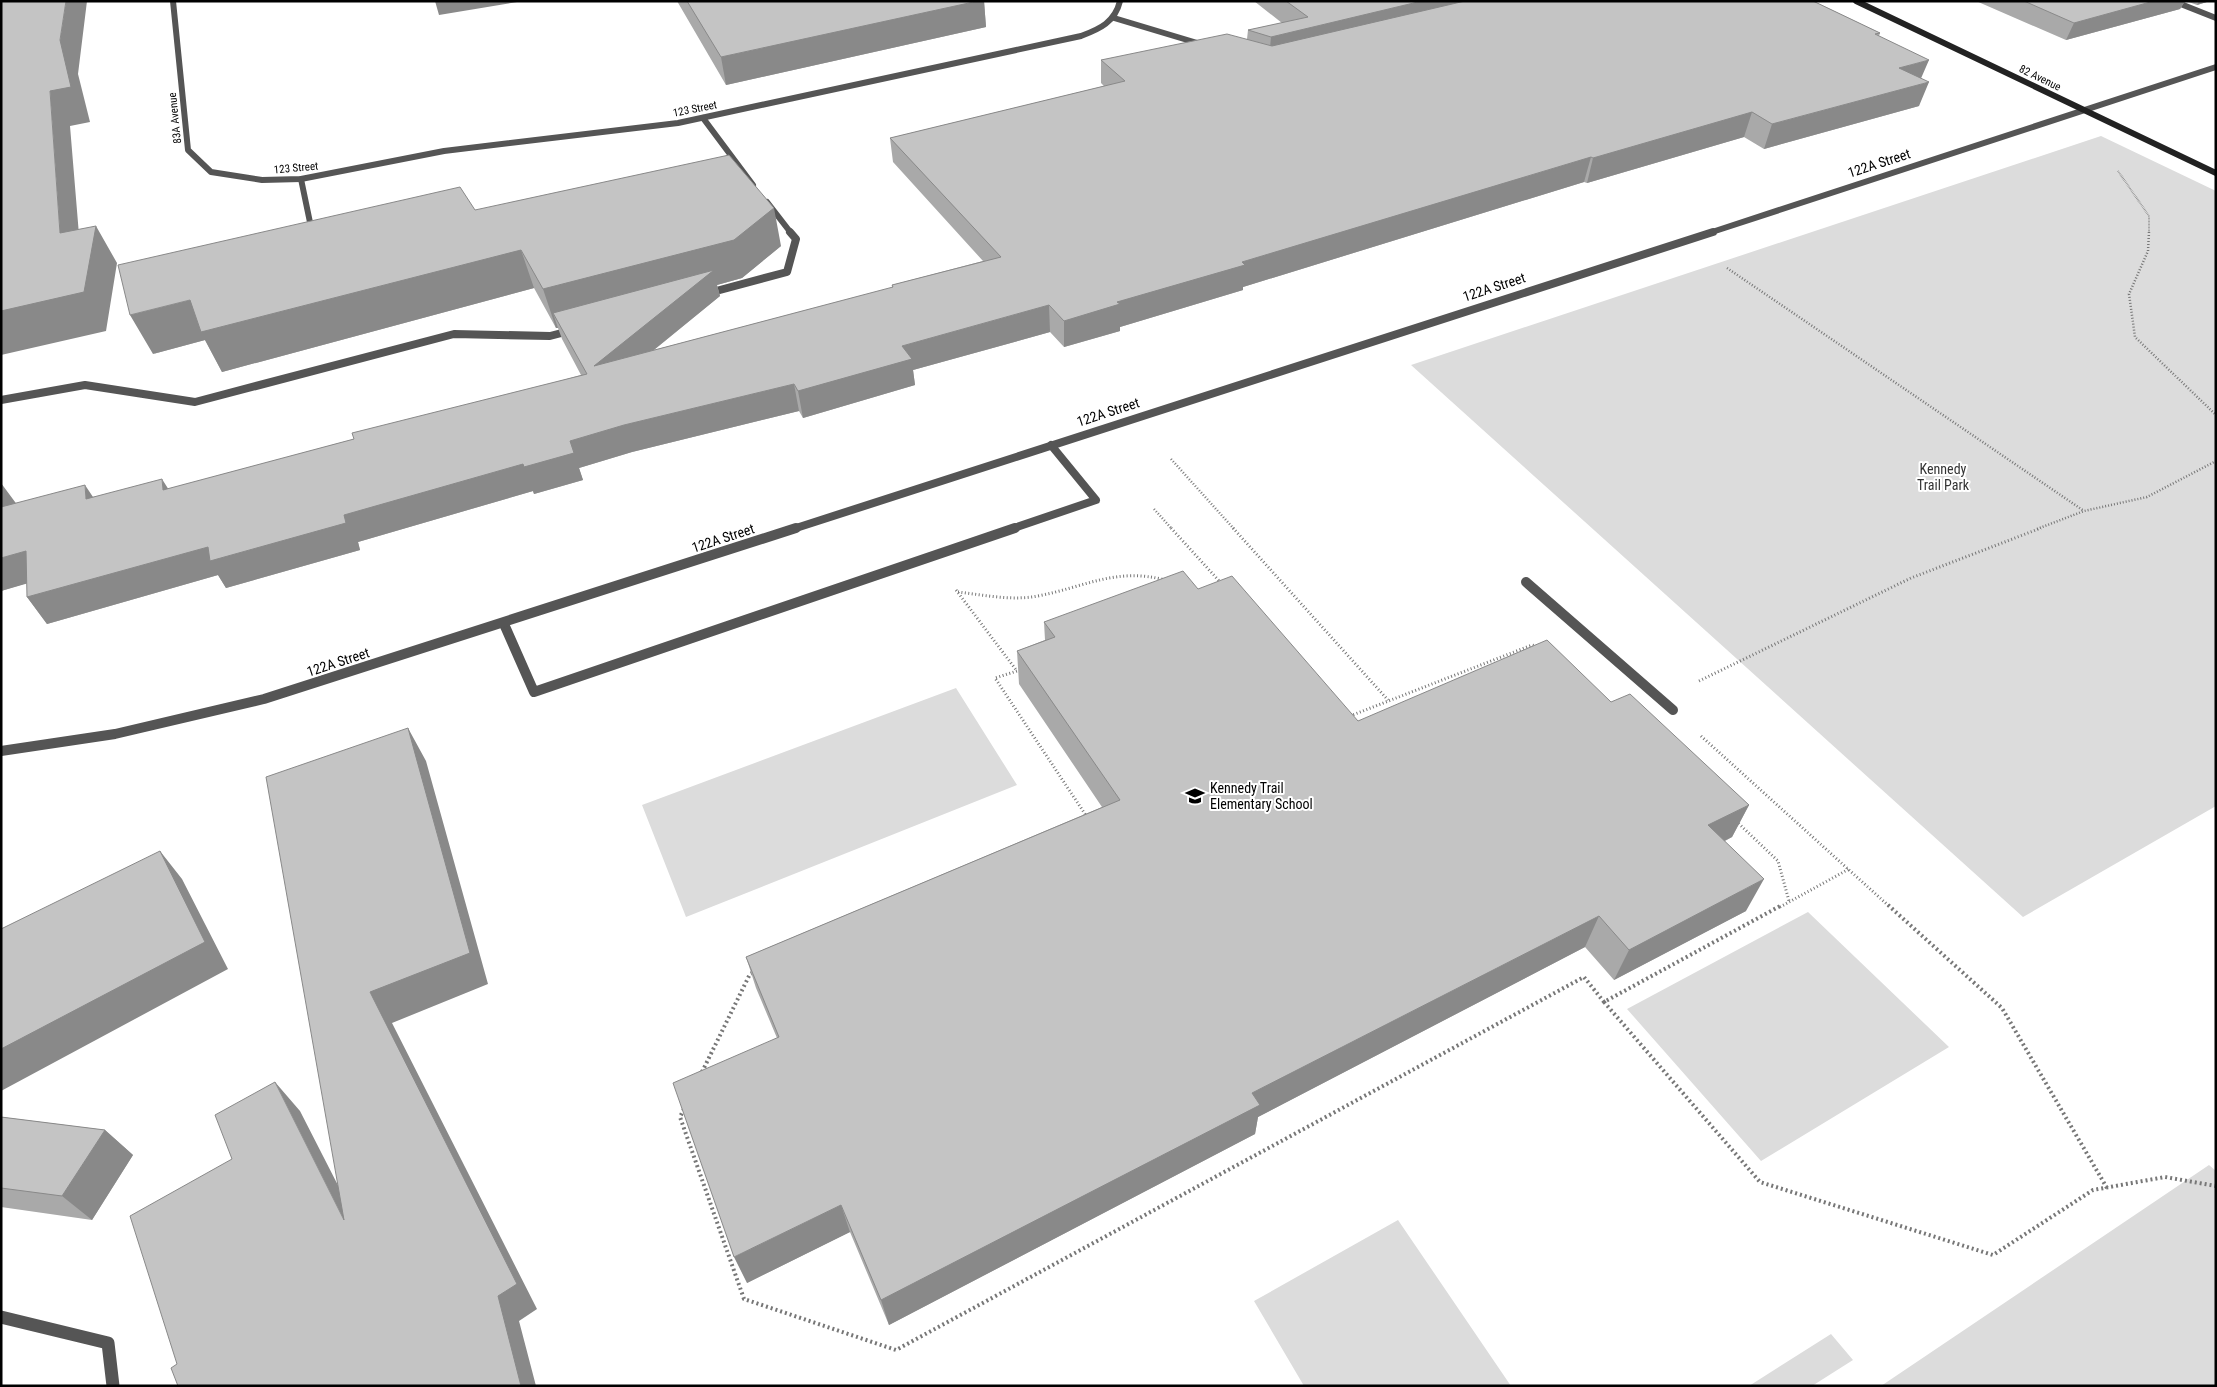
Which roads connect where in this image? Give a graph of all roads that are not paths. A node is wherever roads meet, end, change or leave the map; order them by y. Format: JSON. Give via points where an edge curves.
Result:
{"nodes":[{"id":1,"x":173,"y":1,"type":"edge"},
{"id":2,"x":1120,"y":1,"type":"edge"},
{"id":3,"x":1856,"y":1,"type":"edge"},
{"id":4,"x":2174,"y":1,"type":"edge"},
{"id":5,"x":1114,"y":18,"type":"junction"},
{"id":6,"x":2216,"y":18,"type":"edge"},
{"id":7,"x":1212,"y":48,"type":"edge"},
{"id":8,"x":2216,"y":67,"type":"edge"},
{"id":9,"x":2086,"y":111,"type":"junction"},
{"id":10,"x":703,"y":118,"type":"junction"},
{"id":11,"x":742,"y":169,"type":"junction"},
{"id":12,"x":732,"y":172,"type":"edge"},
{"id":13,"x":2216,"y":173,"type":"edge"},
{"id":14,"x":301,"y":179,"type":"junction"},
{"id":15,"x":262,"y":180,"type":"joint"},
{"id":16,"x":313,"y":240,"type":"edge"},
{"id":17,"x":692,"y":297,"type":"edge"},
{"id":18,"x":579,"y":328,"type":"edge"},
{"id":19,"x":1,"y":400,"type":"edge"},
{"id":20,"x":1051,"y":445,"type":"junction"},
{"id":21,"x":1526,"y":582,"type":"dead end"},
{"id":22,"x":504,"y":624,"type":"junction"},
{"id":23,"x":1673,"y":710,"type":"road end"},
{"id":24,"x":1,"y":752,"type":"edge"},
{"id":25,"x":1,"y":1317,"type":"edge"},
{"id":26,"x":113,"y":1386,"type":"edge"}],
"edges":[{"from":1,"to":15,"type":"street","name":"83A Avenue","via":[[188,150],[211,172]]},
{"from":2,"to":5,"type":"street","name":"123 Street"},
{"from":3,"to":9,"type":"street","name":"82 Avenue"},
{"from":4,"to":6,"type":"street"},
{"from":5,"to":7,"type":"street"},
{"from":5,"to":10,"type":"street","name":"123 Street","via":[[1108,26],[1081,36]]},
{"from":8,"to":9,"type":"street","name":"122A Street"},
{"from":9,"to":13,"type":"street","name":"82 Avenue"},
{"from":9,"to":20,"type":"street","name":"122A Street"},
{"from":10,"to":11,"type":"street"},
{"from":10,"to":14,"type":"street","name":"123 Street","via":[[444,151]]},
{"from":11,"to":12,"type":"street"},
{"from":11,"to":17,"type":"street","via":[[796,239],[786,272]]},
{"from":14,"to":15,"type":"street","name":"123 Street"},
{"from":14,"to":16,"type":"street"},
{"from":18,"to":19,"type":"street","via":[[550,336],[454,334],[195,402],[85,385]]},
{"from":20,"to":22,"type":"street","name":"122A Street"},
{"from":20,"to":22,"type":"street","via":[[1096,500],[534,692]]},
{"from":21,"to":23,"type":"street"},
{"from":22,"to":24,"type":"street","name":"122A Street","via":[[215,713]]},
{"from":25,"to":26,"type":"street","via":[[108,1343]]}]}
